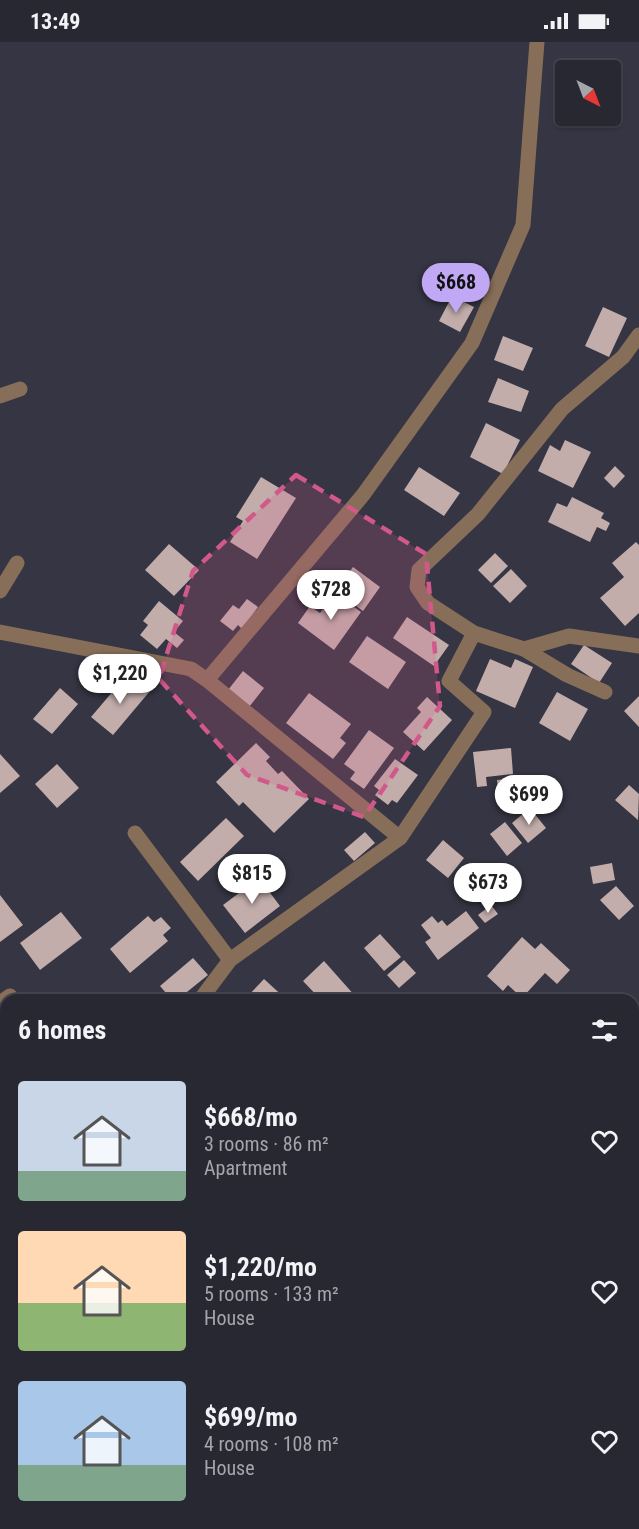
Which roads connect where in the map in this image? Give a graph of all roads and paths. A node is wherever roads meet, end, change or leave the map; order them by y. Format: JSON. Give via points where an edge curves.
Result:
{"nodes":[{"id":1,"x":537,"y":42,"type":"edge"},
{"id":2,"x":639,"y":335,"type":"edge"},
{"id":3,"x":20,"y":389,"type":"dead end"},
{"id":4,"x":0,"y":396,"type":"edge"},
{"id":5,"x":18,"y":563,"type":"dead end"},
{"id":6,"x":0,"y":591,"type":"edge"},
{"id":7,"x":0,"y":632,"type":"edge"},
{"id":8,"x":474,"y":633,"type":"junction"},
{"id":9,"x":639,"y":646,"type":"edge"},
{"id":10,"x":524,"y":649,"type":"junction"},
{"id":11,"x":207,"y":680,"type":"junction"},
{"id":12,"x":605,"y":692,"type":"dead end"},
{"id":13,"x":135,"y":833,"type":"dead end"},
{"id":14,"x":400,"y":838,"type":"junction"},
{"id":15,"x":230,"y":960,"type":"junction"},
{"id":16,"x":204,"y":994,"type":"edge"}],
"edges":[{"from":1,"to":11,"type":"street","via":[[523,225],[472,343],[363,495]]},
{"from":2,"to":8,"type":"street","via":[[623,357],[562,409],[478,514],[418,570],[417,587],[428,603]]},
{"from":3,"to":4,"type":"street"},
{"from":5,"to":6,"type":"street"},
{"from":7,"to":11,"type":"street","via":[[191,669]]},
{"from":8,"to":10,"type":"street"},
{"from":8,"to":14,"type":"street","via":[[449,681],[484,712]]},
{"from":9,"to":10,"type":"street","via":[[569,636]]},
{"from":10,"to":12,"type":"street"},
{"from":11,"to":14,"type":"street"},
{"from":13,"to":15,"type":"street"},
{"from":14,"to":15,"type":"street"},
{"from":15,"to":16,"type":"street"}]}
